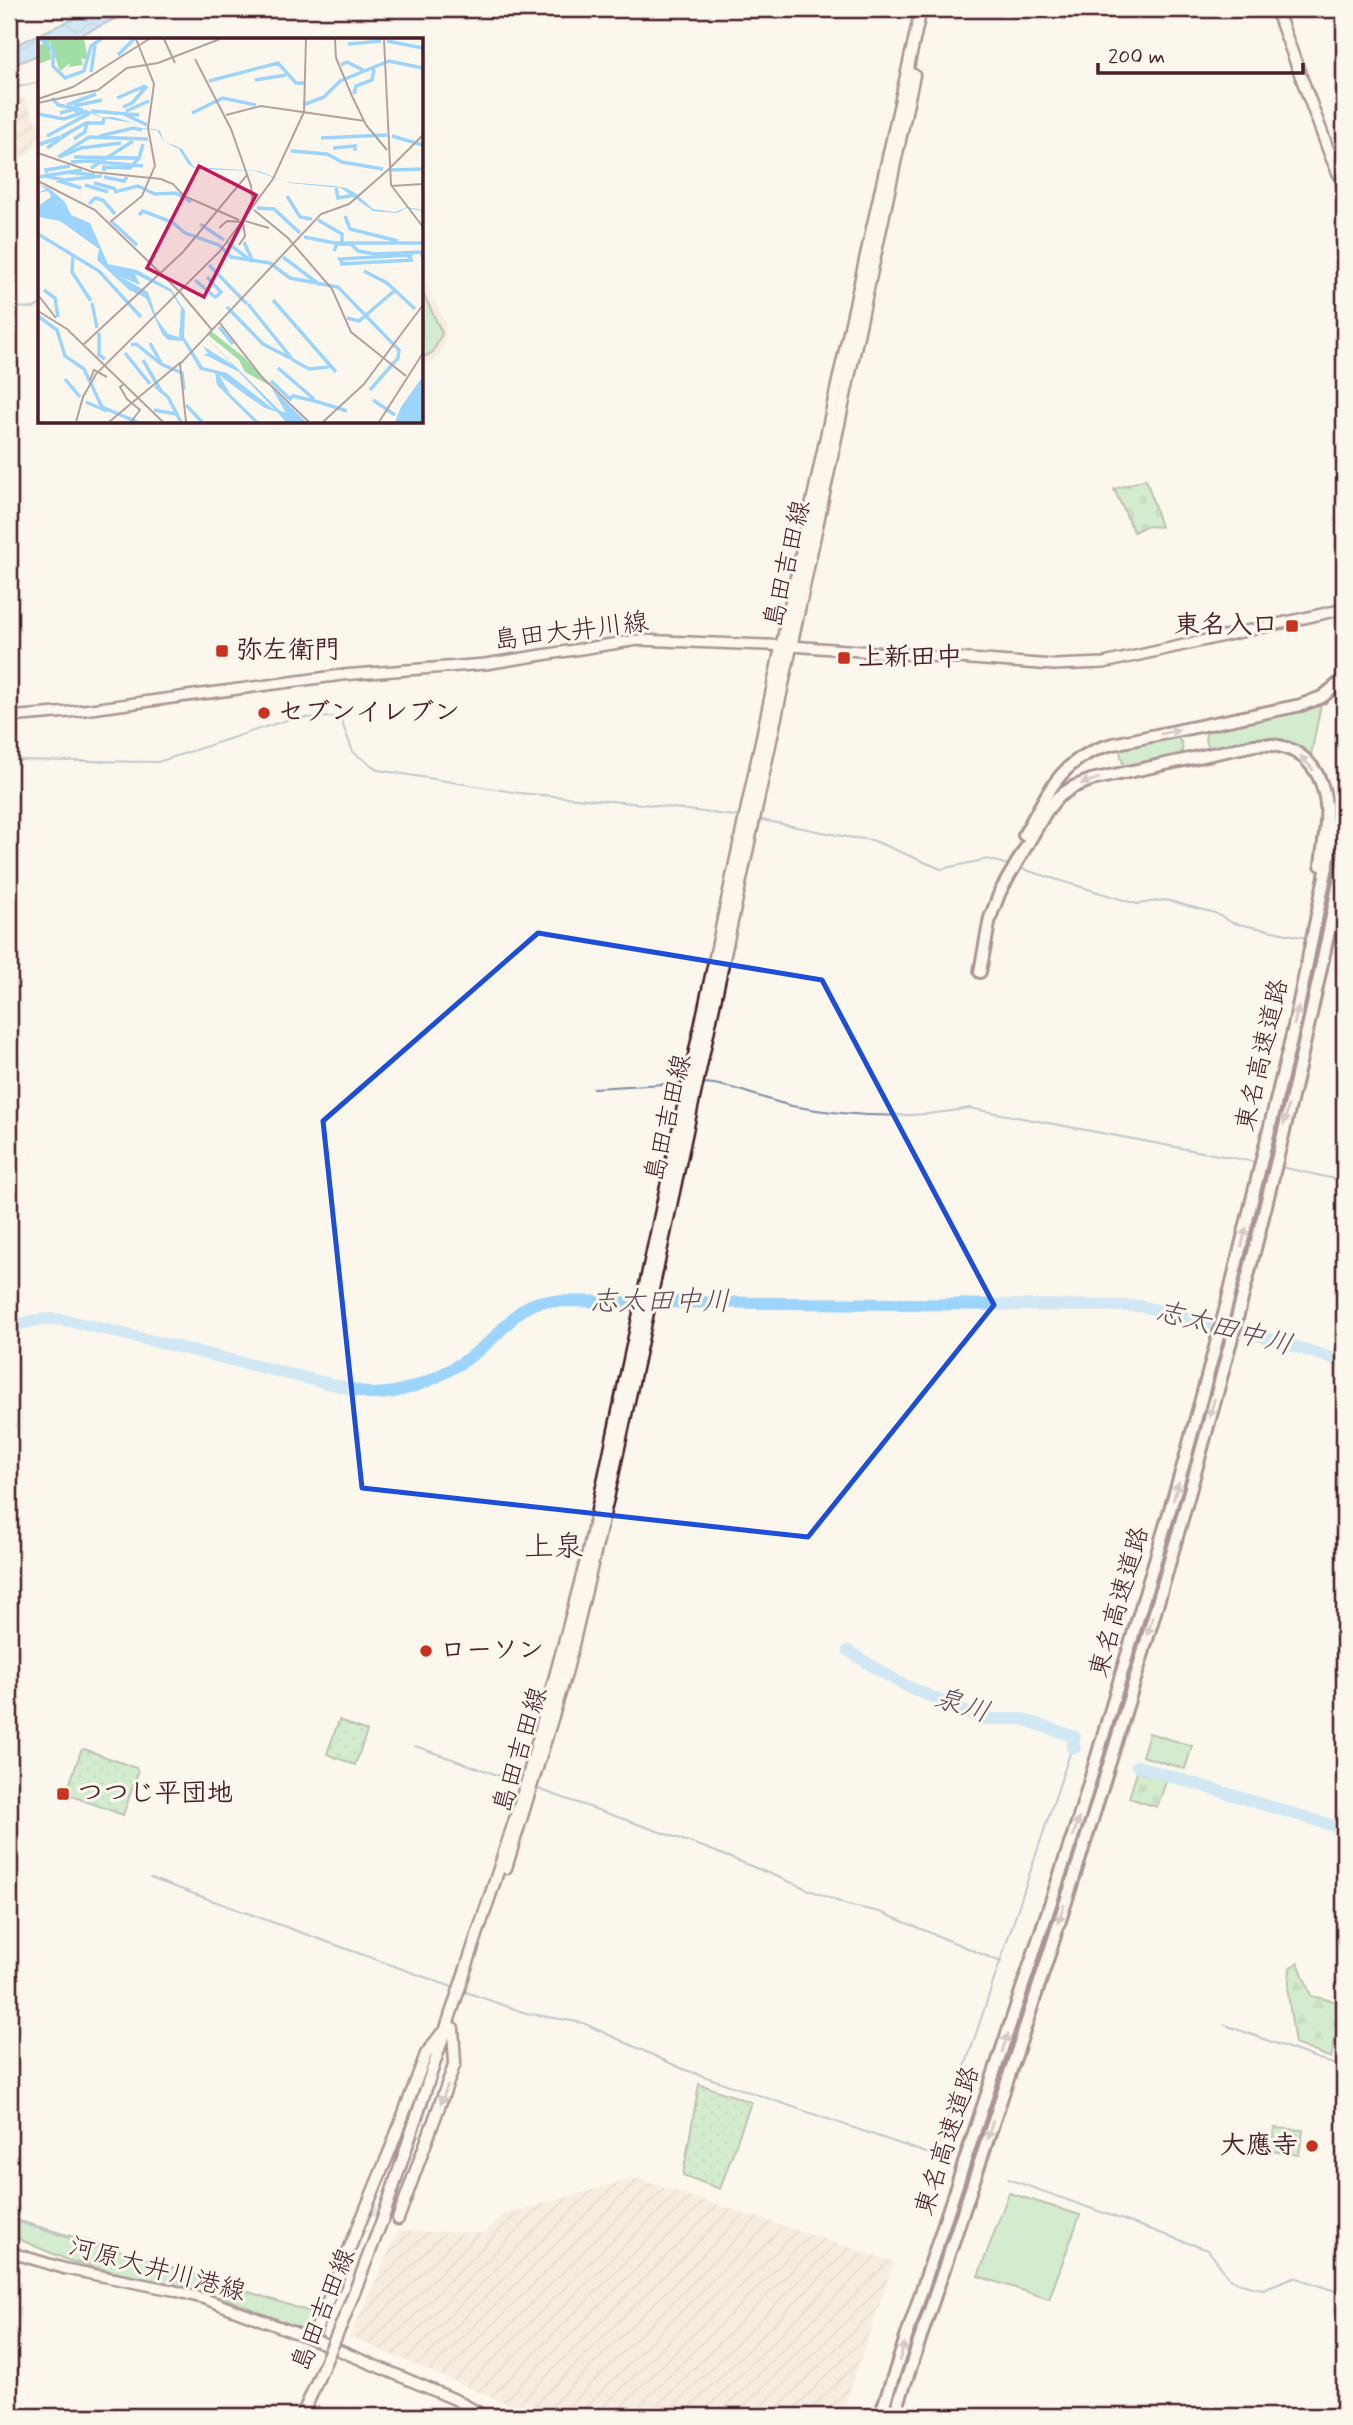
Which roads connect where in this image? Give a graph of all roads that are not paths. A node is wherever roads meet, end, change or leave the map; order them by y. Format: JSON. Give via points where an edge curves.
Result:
{"nodes":[{"id":1,"x":921,"y":9,"type":"edge"},
{"id":2,"x":928,"y":9,"type":"edge"},
{"id":3,"x":1276,"y":9,"type":"edge"},
{"id":4,"x":1344,"y":186,"type":"edge"},
{"id":5,"x":1344,"y":609,"type":"edge"},
{"id":6,"x":787,"y":646,"type":"junction"},
{"id":7,"x":1344,"y":679,"type":"edge"},
{"id":8,"x":9,"y":717,"type":"edge"},
{"id":9,"x":1344,"y":784,"type":"edge"},
{"id":10,"x":1344,"y":857,"type":"edge"},
{"id":11,"x":1344,"y":886,"type":"edge"},
{"id":12,"x":1316,"y":923,"type":"junction"},
{"id":13,"x":1331,"y":926,"type":"junction"},
{"id":14,"x":1223,"y":1341,"type":"junction"},
{"id":15,"x":450,"y":2028,"type":"junction"},
{"id":16,"x":398,"y":2219,"type":"dead end"},
{"id":17,"x":9,"y":2252,"type":"edge"},
{"id":18,"x":312,"y":2339,"type":"junction"},
{"id":19,"x":302,"y":2416,"type":"edge"},
{"id":20,"x":485,"y":2416,"type":"edge"},
{"id":21,"x":880,"y":2416,"type":"edge"},
{"id":22,"x":894,"y":2416,"type":"edge"}],
"edges":[{"from":1,"to":6,"type":"main road","name":"島田吉田線","via":[[834,399]]},
{"from":2,"to":6,"type":"main road","name":"島田吉田線"},
{"from":3,"to":4,"type":"main road"},
{"from":5,"to":6,"type":"main road","name":"島田大井川線","via":[[1104,663],[972,660]]},
{"from":6,"to":8,"type":"main road","name":"島田大井川線","via":[[638,640],[536,658],[342,675]]},
{"from":6,"to":15,"type":"main road","name":"島田吉田線","via":[[644,1314],[587,1557],[526,1784]]},
{"from":12,"to":7,"type":"highway","one_way":true,"via":[[1326,815],[1320,782],[1297,752],[1282,745],[1254,745],[1091,780],[1058,797],[1000,892],[980,972],[980,936],[995,886],[1051,788],[1071,763],[1104,746],[1311,702]]},
{"from":9,"to":12,"type":"highway","name":"東名高速道路"},
{"from":10,"to":13,"type":"highway","name":"東名高速道路"},
{"from":11,"to":13,"type":"highway"},
{"from":14,"to":12,"type":"highway","name":"東名高速道路","one_way":true,"via":[[1227,1303]]},
{"from":13,"to":14,"type":"highway","name":"東名高速道路","one_way":true,"via":[[1239,1306]]},
{"from":21,"to":14,"type":"highway","name":"東名高速道路","one_way":true,"via":[[1083,1804]]},
{"from":14,"to":22,"type":"highway","name":"東名高速道路","one_way":true,"via":[[1185,1510],[1097,1803]]},
{"from":15,"to":16,"type":"main road","one_way":true,"via":[[455,2063]]},
{"from":15,"to":18,"type":"main road","via":[[426,2054]]},
{"from":15,"to":19,"type":"main road","name":"島田吉田線","bridge":true,"via":[[383,2218]]},
{"from":17,"to":18,"type":"main road","name":"河原大井川港線","via":[[205,2299]]},
{"from":18,"to":20,"type":"main road","name":"河原大井川港線"}]}
